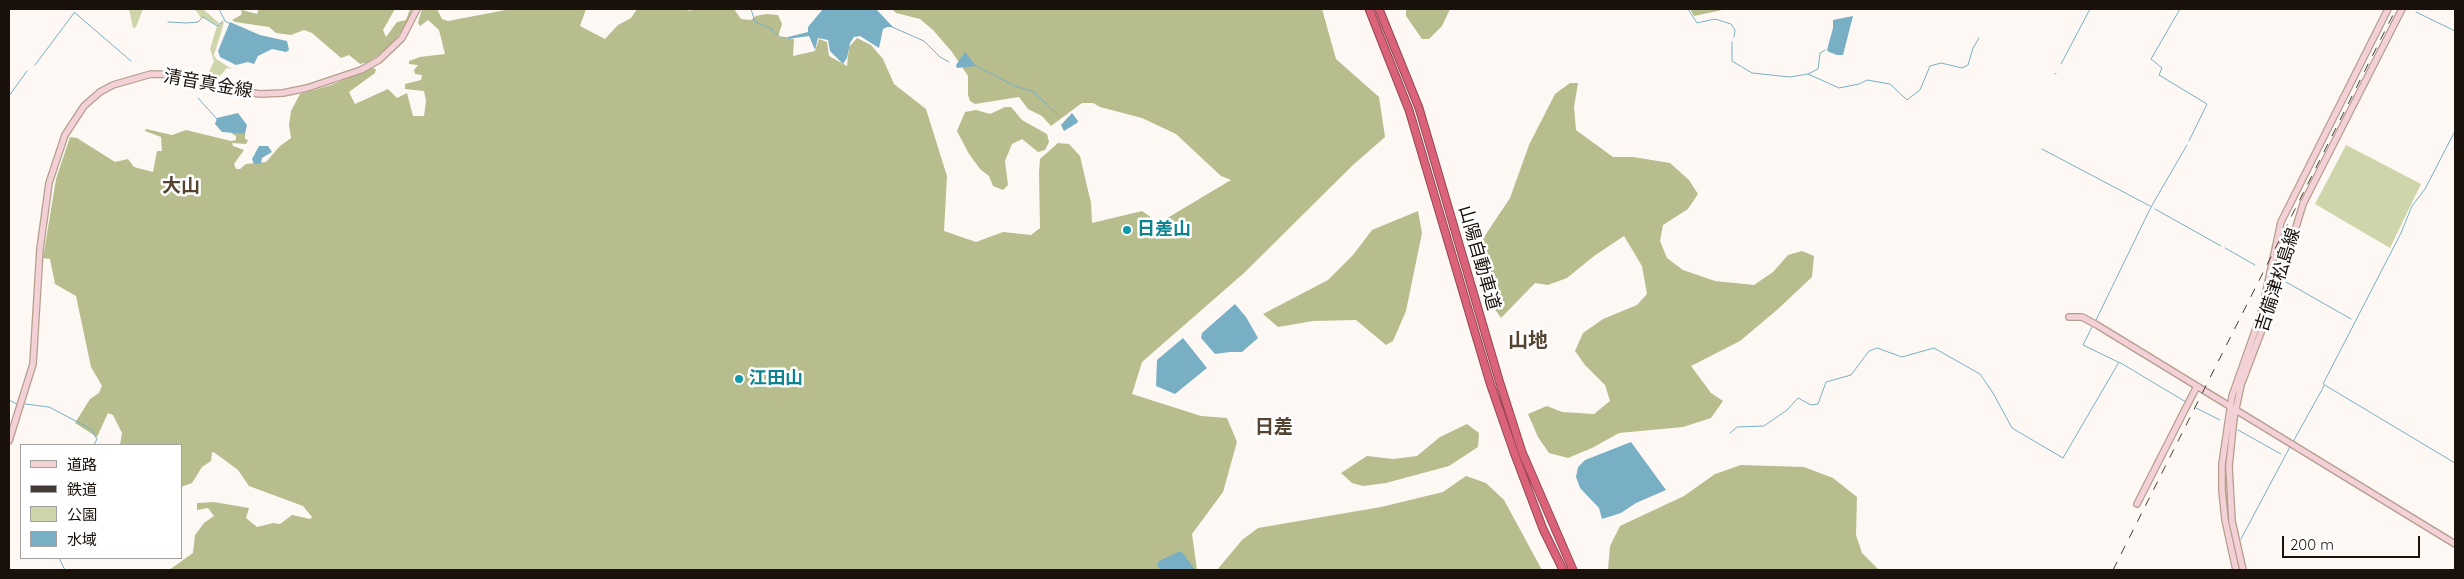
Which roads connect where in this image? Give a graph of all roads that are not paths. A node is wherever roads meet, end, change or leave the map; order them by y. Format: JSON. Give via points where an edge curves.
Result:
{"nodes":[{"id":1,"x":416,"y":9,"type":"edge"},
{"id":2,"x":1369,"y":9,"type":"edge"},
{"id":3,"x":1379,"y":9,"type":"edge"},
{"id":4,"x":2388,"y":9,"type":"edge"},
{"id":5,"x":2402,"y":9,"type":"edge"},
{"id":6,"x":2069,"y":317,"type":"dead end"},
{"id":7,"x":2197,"y":386,"type":"junction"},
{"id":8,"x":2233,"y":407,"type":"junction"},
{"id":9,"x":9,"y":441,"type":"edge"},
{"id":10,"x":2137,"y":504,"type":"dead end"},
{"id":11,"x":2455,"y":544,"type":"edge"},
{"id":12,"x":1563,"y":570,"type":"edge"},
{"id":13,"x":1573,"y":570,"type":"edge"},
{"id":14,"x":2236,"y":570,"type":"edge"},
{"id":15,"x":2243,"y":570,"type":"edge"}],
"edges":[{"from":1,"to":9,"type":"main road","name":"清音真金線","via":[[402,38],[378,60],[361,70],[307,88],[260,94],[181,75],[151,74],[113,85],[84,106],[65,136],[49,183],[40,249],[33,364]]},
{"from":2,"to":12,"type":"highway","name":"山陽自動車道","via":[[1409,110],[1514,455]]},
{"from":3,"to":13,"type":"highway","name":"山陽自動車道","via":[[1422,117],[1514,429]]},
{"from":4,"to":8,"type":"main road","name":"吉備津松島線","via":[[2281,222],[2261,314],[2236,383]]},
{"from":5,"to":8,"type":"main road","name":"吉備津松島線","via":[[2303,204],[2276,293]]},
{"from":6,"to":7,"type":"main road","via":[[2082,317]]},
{"from":7,"to":8,"type":"main road"},
{"from":7,"to":10,"type":"main road"},
{"from":8,"to":11,"type":"main road"},
{"from":8,"to":14,"type":"main road","name":"吉備津松島線","via":[[2222,464],[2222,490]]},
{"from":8,"to":15,"type":"main road","name":"吉備津松島線","via":[[2229,492]]}]}
